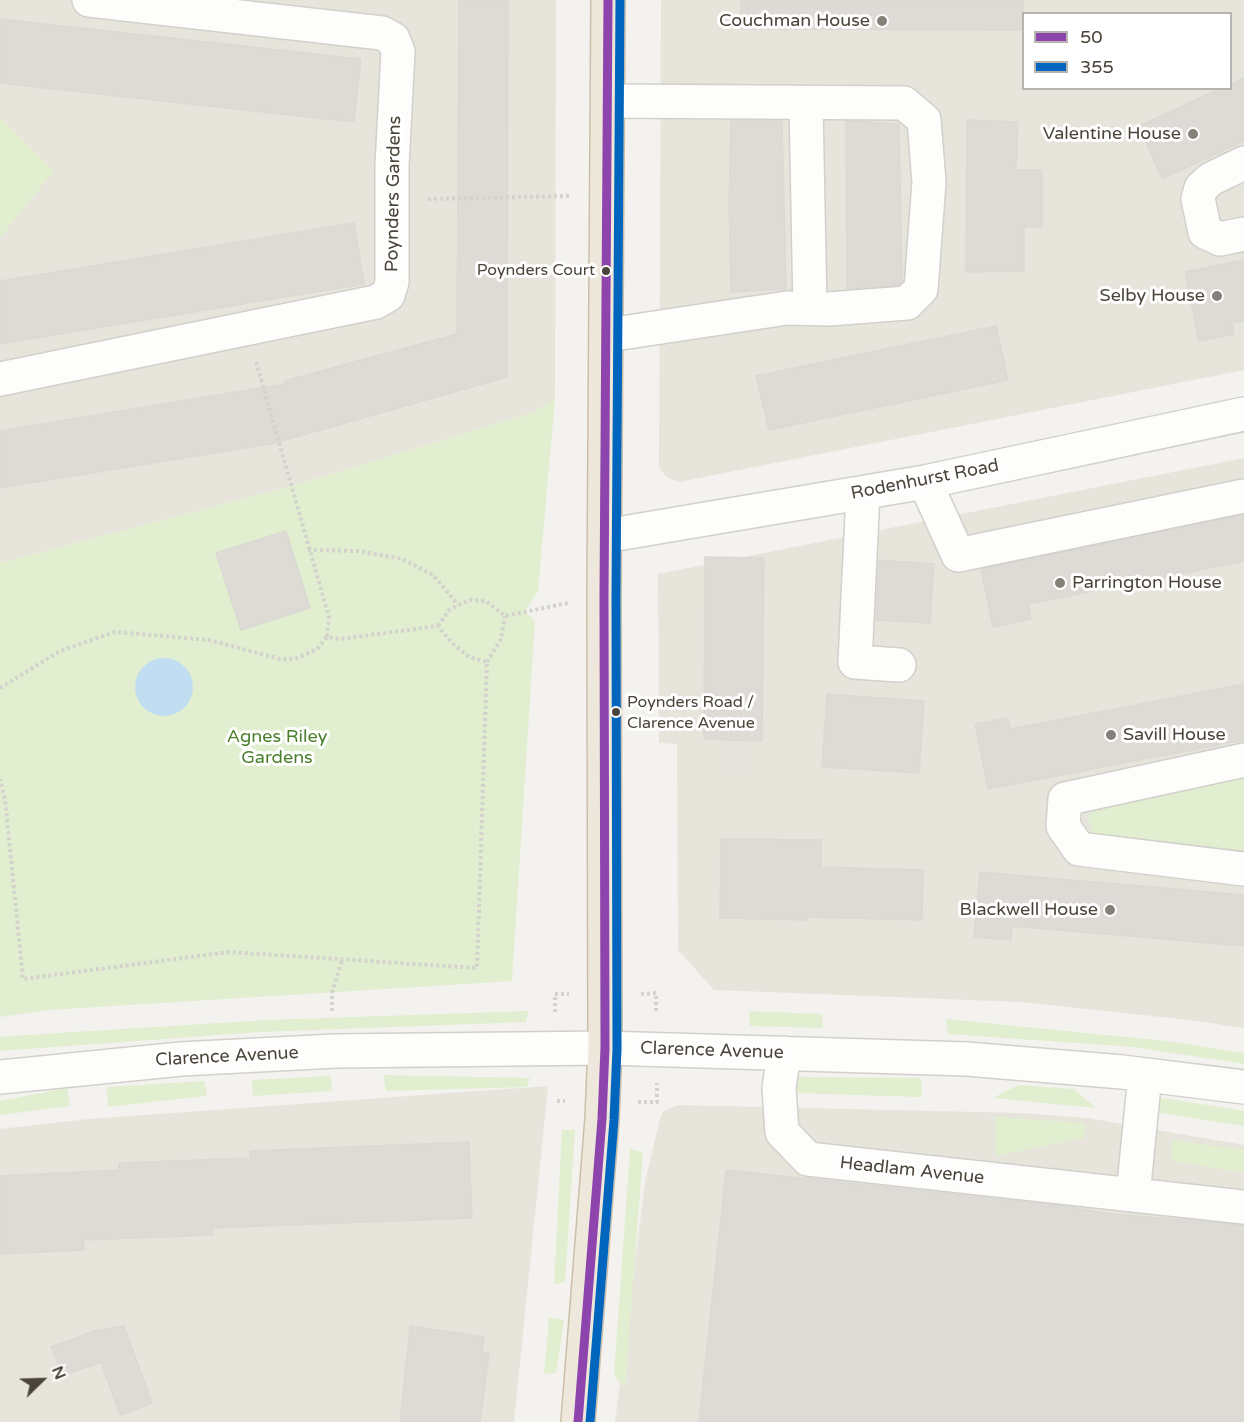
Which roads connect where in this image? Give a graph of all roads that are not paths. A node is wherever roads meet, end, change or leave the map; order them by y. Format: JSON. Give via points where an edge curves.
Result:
{"nodes":[{"id":1,"x":89,"y":0,"type":"edge"},
{"id":2,"x":609,"y":0,"type":"edge"},
{"id":3,"x":609,"y":101,"type":"junction"},
{"id":4,"x":806,"y":103,"type":"junction"},
{"id":5,"x":1244,"y":163,"type":"edge"},
{"id":6,"x":1244,"y":234,"type":"edge"},
{"id":7,"x":810,"y":308,"type":"junction"},
{"id":8,"x":608,"y":335,"type":"junction"},
{"id":9,"x":0,"y":380,"type":"edge"},
{"id":10,"x":1244,"y":414,"type":"edge"},
{"id":11,"x":925,"y":482,"type":"junction"},
{"id":12,"x":863,"y":493,"type":"junction"},
{"id":13,"x":1244,"y":496,"type":"edge"},
{"id":14,"x":605,"y":536,"type":"junction"},
{"id":15,"x":899,"y":665,"type":"dead end"},
{"id":16,"x":1244,"y":760,"type":"edge"},
{"id":17,"x":1244,"y":869,"type":"edge"},
{"id":18,"x":605,"y":1048,"type":"junction"},
{"id":19,"x":784,"y":1053,"type":"junction"},
{"id":20,"x":1145,"y":1075,"type":"junction"},
{"id":21,"x":0,"y":1077,"type":"edge"},
{"id":22,"x":1244,"y":1088,"type":"edge"},
{"id":23,"x":1133,"y":1195,"type":"junction"},
{"id":24,"x":1244,"y":1207,"type":"edge"},
{"id":25,"x":578,"y":1422,"type":"edge"}],
"edges":[{"from":1,"to":9,"type":"street","name":"Poynders Gardens","via":[[382,33],[393,39],[398,51],[392,282],[388,295],[376,302]]},
{"from":2,"to":3,"type":"highway"},
{"from":3,"to":4,"type":"street"},
{"from":3,"to":8,"type":"highway"},
{"from":4,"to":7,"type":"street"},
{"from":4,"to":7,"type":"street","via":[[904,103],[924,120],[929,182],[921,289],[907,303]]},
{"from":5,"to":6,"type":"street","via":[[1211,179],[1201,188],[1198,199],[1204,232],[1220,239]]},
{"from":7,"to":8,"type":"street","via":[[787,308]]},
{"from":8,"to":14,"type":"highway"},
{"from":10,"to":11,"type":"street","name":"Rodenhurst Road"},
{"from":11,"to":12,"type":"street","name":"Rodenhurst Road"},
{"from":11,"to":13,"type":"street","via":[[958,555]]},
{"from":12,"to":14,"type":"street","name":"Rodenhurst Road"},
{"from":12,"to":15,"type":"street","via":[[855,662]]},
{"from":14,"to":18,"type":"highway"},
{"from":16,"to":17,"type":"street","via":[[1065,799],[1063,826],[1079,849]]},
{"from":18,"to":19,"type":"street","name":"Clarence Avenue"},
{"from":18,"to":21,"type":"street","name":"Clarence Avenue","via":[[335,1051],[181,1059]]},
{"from":18,"to":25,"type":"highway"},
{"from":19,"to":20,"type":"street","name":"Clarence Avenue","via":[[978,1059]]},
{"from":19,"to":23,"type":"street","name":"Headlam Avenue","via":[[780,1088],[782,1132],[808,1159]]},
{"from":20,"to":22,"type":"street","name":"Clarence Avenue"},
{"from":20,"to":23,"type":"street"},
{"from":23,"to":24,"type":"street","name":"Headlam Avenue"}]}
